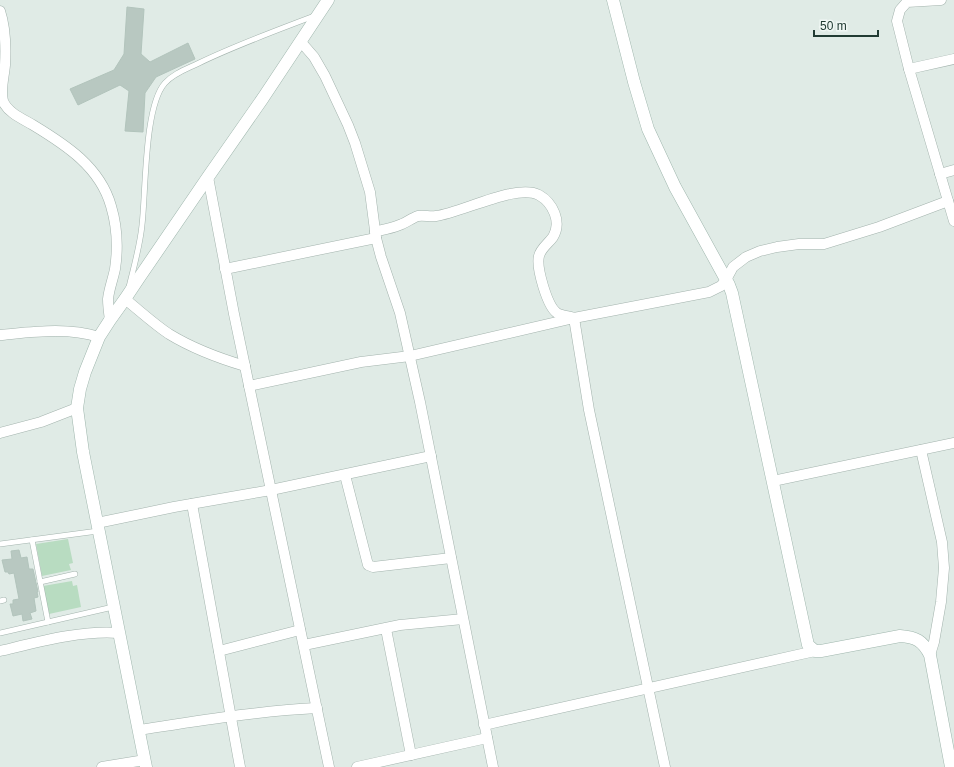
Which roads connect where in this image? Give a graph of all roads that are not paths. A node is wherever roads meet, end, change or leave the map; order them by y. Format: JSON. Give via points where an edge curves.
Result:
{"nodes":[{"id":1,"x":328,"y":0,"type":"edge"},
{"id":2,"x":613,"y":0,"type":"edge"},
{"id":3,"x":941,"y":0,"type":"edge"},
{"id":4,"x":0,"y":11,"type":"edge"},
{"id":5,"x":319,"y":14,"type":"junction"},
{"id":6,"x":301,"y":42,"type":"junction"},
{"id":7,"x":954,"y":59,"type":"edge"},
{"id":8,"x":909,"y":69,"type":"junction"},
{"id":9,"x":954,"y":170,"type":"edge"},
{"id":10,"x":940,"y":174,"type":"junction"},
{"id":11,"x":208,"y":177,"type":"junction"},
{"id":12,"x":948,"y":201,"type":"junction"},
{"id":13,"x":954,"y":221,"type":"edge"},
{"id":14,"x":376,"y":235,"type":"junction"},
{"id":15,"x":225,"y":269,"type":"junction"},
{"id":16,"x":726,"y":280,"type":"junction"},
{"id":17,"x":125,"y":299,"type":"junction"},
{"id":18,"x":574,"y":318,"type":"junction"},
{"id":19,"x":110,"y":320,"type":"junction"},
{"id":20,"x":0,"y":335,"type":"edge"},
{"id":21,"x":99,"y":338,"type":"junction"},
{"id":22,"x":410,"y":356,"type":"junction"},
{"id":23,"x":245,"y":366,"type":"junction"},
{"id":24,"x":249,"y":386,"type":"junction"},
{"id":25,"x":77,"y":408,"type":"junction"},
{"id":26,"x":0,"y":433,"type":"edge"},
{"id":27,"x":954,"y":443,"type":"edge"},
{"id":28,"x":921,"y":450,"type":"junction"},
{"id":29,"x":431,"y":456,"type":"junction"},
{"id":30,"x":345,"y":475,"type":"junction"},
{"id":31,"x":773,"y":481,"type":"junction"},
{"id":32,"x":271,"y":490,"type":"junction"},
{"id":33,"x":192,"y":504,"type":"junction"},
{"id":34,"x":97,"y":527,"type":"junction"},
{"id":35,"x":32,"y":540,"type":"junction"},
{"id":36,"x":0,"y":544,"type":"edge"},
{"id":37,"x":451,"y":558,"type":"junction"},
{"id":38,"x":75,"y":574,"type":"dead end"},
{"id":39,"x":40,"y":582,"type":"junction"},
{"id":40,"x":114,"y":607,"type":"junction"},
{"id":41,"x":462,"y":619,"type":"junction"},
{"id":42,"x":48,"y":622,"type":"junction"},
{"id":43,"x":386,"y":629,"type":"junction"},
{"id":44,"x":300,"y":630,"type":"junction"},
{"id":45,"x":0,"y":633,"type":"edge"},
{"id":46,"x":119,"y":633,"type":"junction"},
{"id":47,"x":304,"y":645,"type":"junction"},
{"id":48,"x":0,"y":651,"type":"edge"},
{"id":49,"x":219,"y":651,"type":"junction"},
{"id":50,"x":815,"y":651,"type":"junction"},
{"id":51,"x":930,"y":655,"type":"junction"},
{"id":52,"x":648,"y":688,"type":"junction"},
{"id":53,"x":317,"y":708,"type":"junction"},
{"id":54,"x":230,"y":716,"type":"junction"},
{"id":55,"x":484,"y":725,"type":"junction"},
{"id":56,"x":138,"y":730,"type":"junction"},
{"id":57,"x":487,"y":738,"type":"junction"},
{"id":58,"x":411,"y":755,"type":"junction"},
{"id":59,"x":399,"y":762,"type":"edge"},
{"id":60,"x":145,"y":763,"type":"edge"},
{"id":61,"x":952,"y":766,"type":"edge"},
{"id":62,"x":102,"y":767,"type":"edge"},
{"id":63,"x":240,"y":767,"type":"edge"},
{"id":64,"x":329,"y":767,"type":"edge"},
{"id":65,"x":356,"y":767,"type":"edge"},
{"id":66,"x":493,"y":767,"type":"edge"},
{"id":67,"x":665,"y":767,"type":"edge"}],
"edges":[{"from":1,"to":5,"type":"street"},
{"from":2,"to":16,"type":"street","via":[[648,129],[675,187]]},
{"from":3,"to":8,"type":"street","via":[[907,2],[900,10],[897,21]]},
{"from":4,"to":19,"type":"street","via":[[5,29],[5,66],[1,92],[6,107],[79,156],[94,173],[111,206],[116,248],[115,269],[108,298]]},
{"from":5,"to":6,"type":"street"},
{"from":5,"to":17,"type":"lane","via":[[212,56],[177,74],[165,84],[154,107],[148,138],[142,225]]},
{"from":6,"to":11,"type":"street"},
{"from":6,"to":14,"type":"street","via":[[325,76],[350,131],[370,192]]},
{"from":7,"to":8,"type":"street"},
{"from":8,"to":10,"type":"street"},
{"from":9,"to":10,"type":"street"},
{"from":10,"to":12,"type":"street"},
{"from":11,"to":15,"type":"street"},
{"from":11,"to":17,"type":"street"},
{"from":12,"to":13,"type":"street"},
{"from":12,"to":16,"type":"street","via":[[824,244],[799,244],[760,251],[732,267]]},
{"from":14,"to":15,"type":"street"},
{"from":14,"to":18,"type":"street","via":[[418,216],[436,216],[523,191],[539,195],[552,208],[556,220],[553,236],[541,250],[538,261],[544,291],[556,312]]},
{"from":14,"to":22,"type":"street","via":[[386,276],[400,313]]},
{"from":15,"to":23,"type":"street"},
{"from":16,"to":18,"type":"street","via":[[721,286],[709,292]]},
{"from":16,"to":31,"type":"street","via":[[735,301]]},
{"from":17,"to":19,"type":"street"},
{"from":17,"to":23,"type":"street","via":[[184,343]]},
{"from":18,"to":22,"type":"street"},
{"from":18,"to":52,"type":"street","via":[[589,410]]},
{"from":19,"to":21,"type":"street"},
{"from":20,"to":21,"type":"street","via":[[52,331],[89,334]]},
{"from":21,"to":25,"type":"street","via":[[85,372]]},
{"from":22,"to":24,"type":"street","via":[[362,362]]},
{"from":22,"to":29,"type":"street"},
{"from":23,"to":24,"type":"street"},
{"from":24,"to":32,"type":"street"},
{"from":25,"to":26,"type":"street","via":[[41,422]]},
{"from":25,"to":34,"type":"street"},
{"from":27,"to":28,"type":"street"},
{"from":28,"to":31,"type":"street"},
{"from":28,"to":51,"type":"street","via":[[942,542],[944,568],[941,602]]},
{"from":29,"to":30,"type":"street"},
{"from":29,"to":37,"type":"street"},
{"from":30,"to":32,"type":"street"},
{"from":30,"to":37,"type":"street","via":[[368,565]]},
{"from":31,"to":50,"type":"street","via":[[806,640]]},
{"from":32,"to":33,"type":"street"},
{"from":32,"to":44,"type":"street"},
{"from":33,"to":34,"type":"street"},
{"from":33,"to":49,"type":"street"},
{"from":34,"to":35,"type":"lane"},
{"from":34,"to":40,"type":"street"},
{"from":35,"to":36,"type":"lane"},
{"from":35,"to":39,"type":"lane"},
{"from":37,"to":41,"type":"street"},
{"from":38,"to":39,"type":"lane"},
{"from":39,"to":42,"type":"lane"},
{"from":40,"to":42,"type":"lane"},
{"from":40,"to":46,"type":"street"},
{"from":41,"to":43,"type":"street","via":[[415,623]]},
{"from":41,"to":55,"type":"street"},
{"from":42,"to":45,"type":"lane"},
{"from":43,"to":47,"type":"street"},
{"from":43,"to":58,"type":"street"},
{"from":44,"to":47,"type":"street"},
{"from":44,"to":49,"type":"street"},
{"from":46,"to":48,"type":"street","via":[[96,632]]},
{"from":46,"to":56,"type":"street"},
{"from":47,"to":53,"type":"street"},
{"from":49,"to":54,"type":"street"},
{"from":50,"to":51,"type":"street","via":[[900,636],[920,641]]},
{"from":50,"to":52,"type":"street"},
{"from":51,"to":61,"type":"street"},
{"from":52,"to":55,"type":"street"},
{"from":52,"to":67,"type":"street"},
{"from":53,"to":54,"type":"street"},
{"from":53,"to":64,"type":"street"},
{"from":54,"to":56,"type":"street"},
{"from":54,"to":63,"type":"street"},
{"from":55,"to":57,"type":"street"},
{"from":56,"to":60,"type":"street"},
{"from":57,"to":58,"type":"street"},
{"from":57,"to":66,"type":"street"},
{"from":58,"to":59,"type":"street"},
{"from":59,"to":65,"type":"street"},
{"from":60,"to":62,"type":"street"}]}
